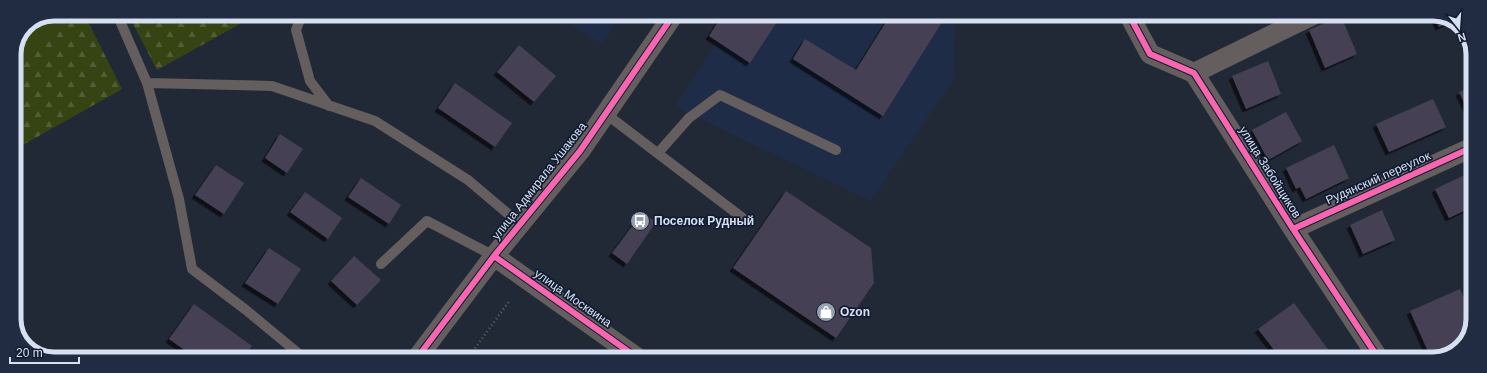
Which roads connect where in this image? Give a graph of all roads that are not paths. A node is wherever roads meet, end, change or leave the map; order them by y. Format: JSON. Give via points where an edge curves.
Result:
{"nodes":[{"id":1,"x":120,"y":21,"type":"edge"},
{"id":2,"x":299,"y":21,"type":"edge"},
{"id":3,"x":669,"y":21,"type":"edge"},
{"id":4,"x":1132,"y":21,"type":"edge"},
{"id":5,"x":1301,"y":21,"type":"edge"},
{"id":6,"x":1194,"y":73,"type":"junction"},
{"id":7,"x":147,"y":83,"type":"junction"},
{"id":8,"x":329,"y":106,"type":"junction"},
{"id":9,"x":606,"y":114,"type":"junction"},
{"id":10,"x":836,"y":150,"type":"dead end"},
{"id":11,"x":1466,"y":150,"type":"edge"},
{"id":12,"x":658,"y":153,"type":"junction"},
{"id":13,"x":744,"y":219,"type":"dead end"},
{"id":14,"x":520,"y":224,"type":"junction"},
{"id":15,"x":1293,"y":229,"type":"junction"},
{"id":16,"x":494,"y":256,"type":"junction"},
{"id":17,"x":381,"y":264,"type":"dead end"},
{"id":18,"x":297,"y":352,"type":"edge"},
{"id":19,"x":422,"y":352,"type":"edge"},
{"id":20,"x":630,"y":352,"type":"edge"},
{"id":21,"x":1374,"y":352,"type":"edge"}],
"edges":[{"from":1,"to":7,"type":"lane"},
{"from":2,"to":8,"type":"lane","via":[[296,30],[310,80]]},
{"from":3,"to":9,"type":"street","name":"улица Адмирала Ушакова"},
{"from":4,"to":6,"type":"street","via":[[1150,54]]},
{"from":5,"to":6,"type":"street"},
{"from":6,"to":15,"type":"street","name":"улица Забойщиков"},
{"from":7,"to":8,"type":"lane","via":[[272,86]]},
{"from":7,"to":18,"type":"lane","via":[[179,199],[192,269]]},
{"from":8,"to":14,"type":"lane","via":[[375,121],[468,180]]},
{"from":9,"to":12,"type":"lane"},
{"from":9,"to":14,"type":"street","name":"улица Адмирала Ушакова"},
{"from":10,"to":12,"type":"lane","via":[[720,94],[689,118]]},
{"from":11,"to":15,"type":"street","name":"Рудянский переулок"},
{"from":12,"to":13,"type":"lane"},
{"from":14,"to":16,"type":"street","name":"улица Адмирала Ушакова"},
{"from":15,"to":21,"type":"street","name":"улица Забойщиков"},
{"from":16,"to":17,"type":"lane","via":[[427,221]]},
{"from":16,"to":19,"type":"street","name":"улица Адмирала Ушакова"},
{"from":16,"to":20,"type":"street","name":"улица Москвина"}]}
